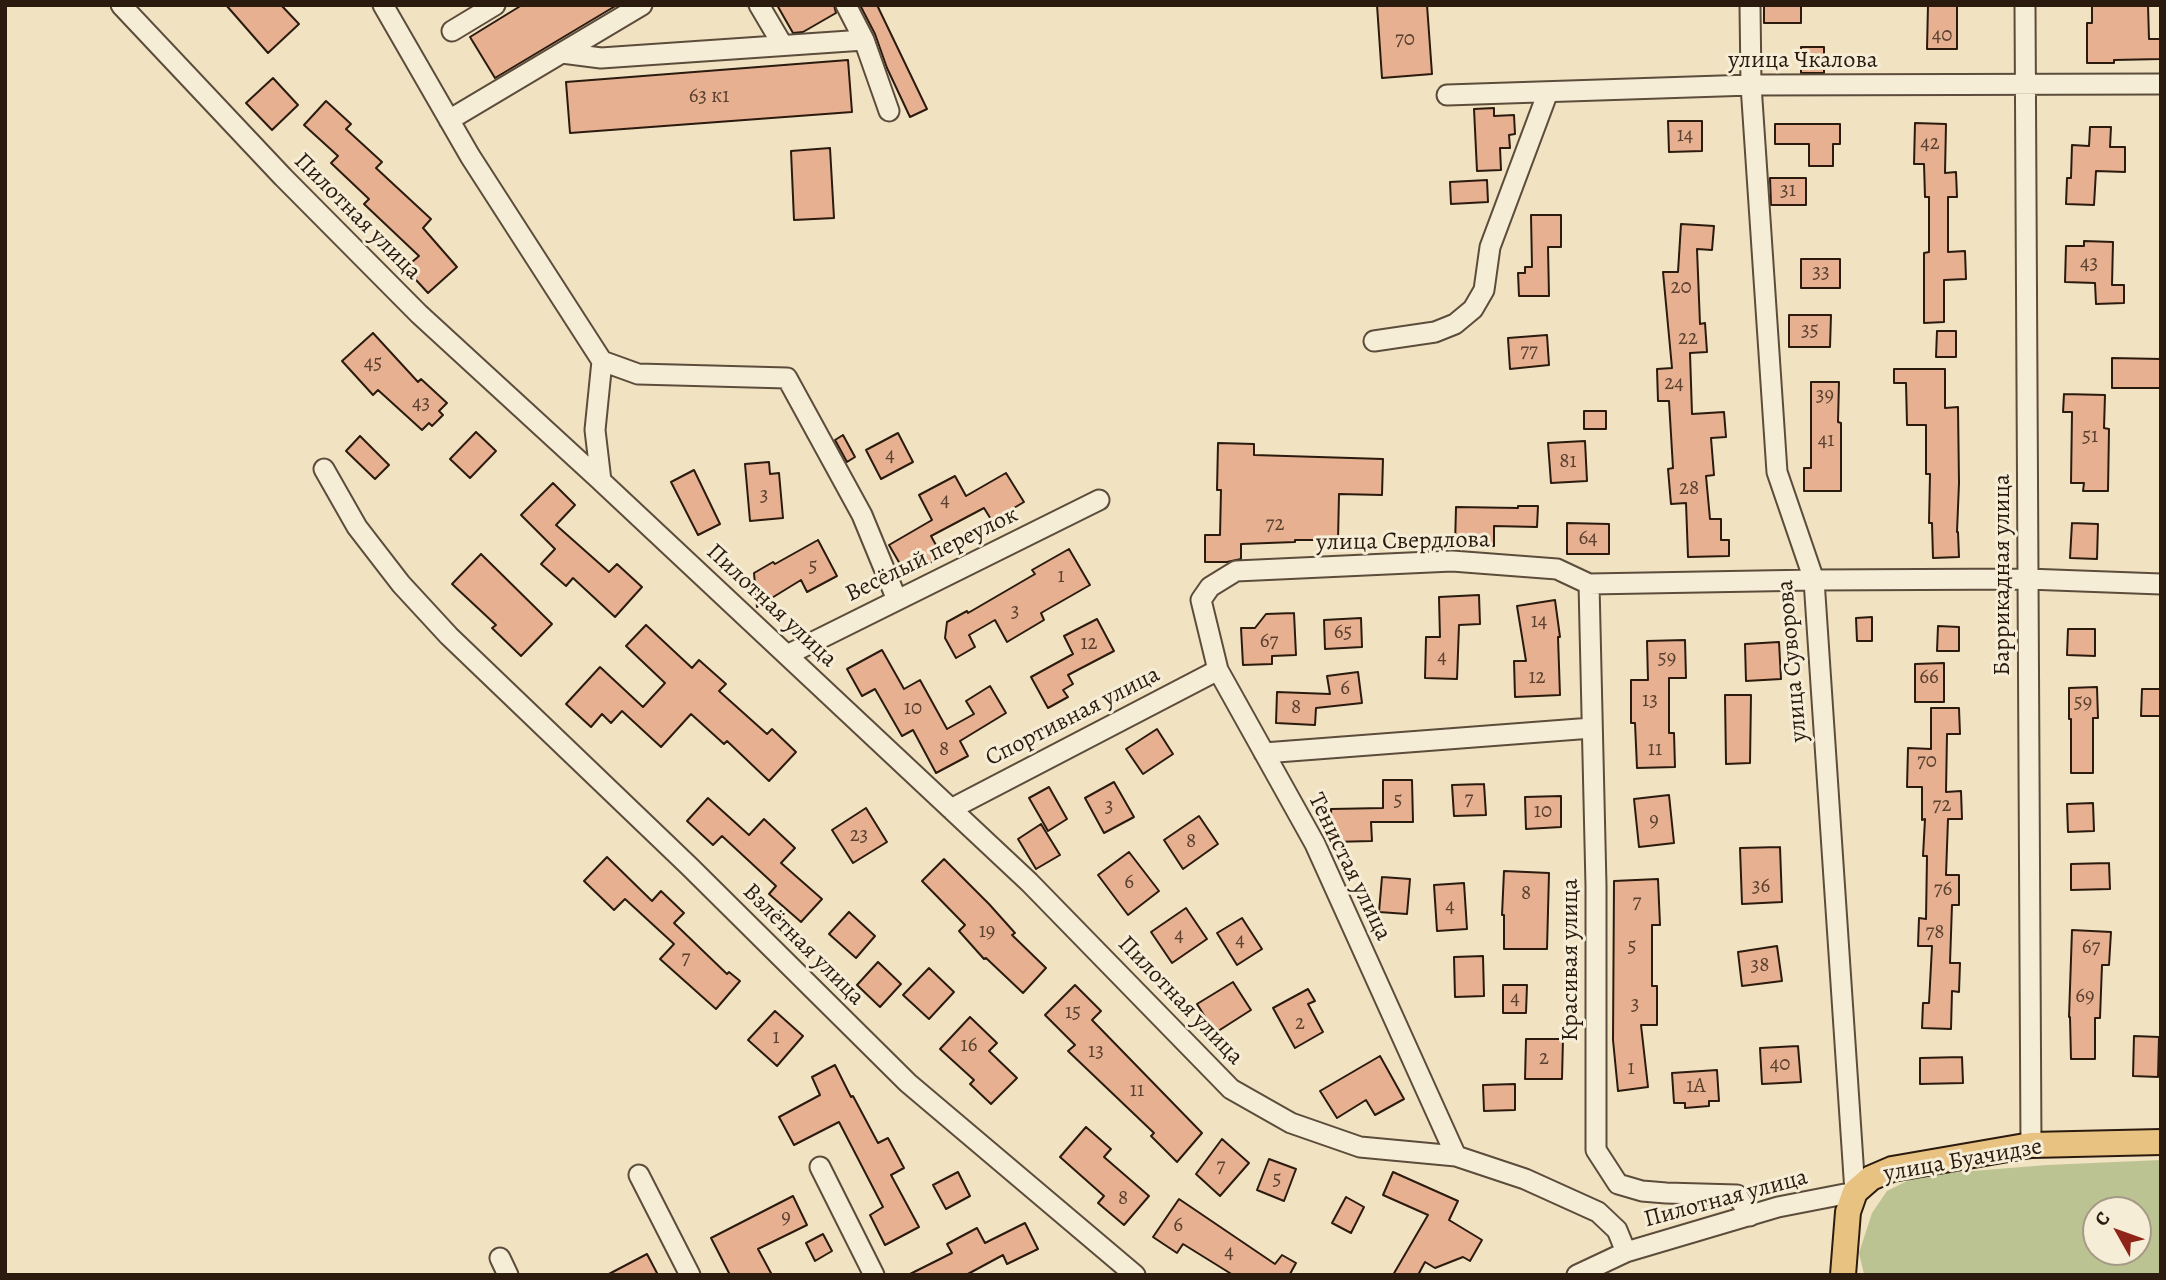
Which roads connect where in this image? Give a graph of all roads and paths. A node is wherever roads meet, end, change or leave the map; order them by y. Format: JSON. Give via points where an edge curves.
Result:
{"nodes":[{"id":1,"x":121,"y":5,"type":"edge"},
{"id":2,"x":383,"y":5,"type":"edge"},
{"id":3,"x":495,"y":5,"type":"edge"},
{"id":4,"x":642,"y":5,"type":"edge"},
{"id":5,"x":760,"y":5,"type":"edge"},
{"id":6,"x":846,"y":5,"type":"edge"},
{"id":7,"x":1750,"y":5,"type":"edge"},
{"id":8,"x":2025,"y":5,"type":"edge"},
{"id":9,"x":452,"y":31,"type":"dead end"},
{"id":10,"x":864,"y":40,"type":"junction"},
{"id":11,"x":782,"y":44,"type":"junction"},
{"id":12,"x":562,"y":53,"type":"junction"},
{"id":13,"x":2161,"y":84,"type":"edge"},
{"id":14,"x":1751,"y":85,"type":"junction"},
{"id":15,"x":2025,"y":85,"type":"junction"},
{"id":16,"x":1548,"y":92,"type":"junction"},
{"id":17,"x":1447,"y":95,"type":"dead end"},
{"id":18,"x":888,"y":111,"type":"dead end"},
{"id":19,"x":449,"y":120,"type":"junction"},
{"id":20,"x":1374,"y":341,"type":"dead end"},
{"id":21,"x":601,"y":362,"type":"junction"},
{"id":22,"x":324,"y":469,"type":"dead end"},
{"id":23,"x":601,"y":481,"type":"junction"},
{"id":24,"x":1099,"y":500,"type":"dead end"},
{"id":25,"x":2027,"y":579,"type":"junction"},
{"id":26,"x":1814,"y":580,"type":"junction"},
{"id":27,"x":1588,"y":584,"type":"junction"},
{"id":28,"x":2161,"y":584,"type":"edge"},
{"id":29,"x":897,"y":600,"type":"junction"},
{"id":30,"x":1201,"y":600,"type":"joint"},
{"id":31,"x":787,"y":655,"type":"junction"},
{"id":32,"x":1218,"y":670,"type":"junction"},
{"id":33,"x":1591,"y":728,"type":"junction"},
{"id":34,"x":1264,"y":753,"type":"junction"},
{"id":35,"x":951,"y":808,"type":"junction"},
{"id":36,"x":2161,"y":1142,"type":"edge"},
{"id":37,"x":2031,"y":1144,"type":"junction"},
{"id":38,"x":1456,"y":1156,"type":"junction"},
{"id":39,"x":820,"y":1167,"type":"dead end"},
{"id":40,"x":639,"y":1175,"type":"dead end"},
{"id":41,"x":1855,"y":1192,"type":"junction"},
{"id":42,"x":1750,"y":1216,"type":"junction"},
{"id":43,"x":1626,"y":1252,"type":"junction"},
{"id":44,"x":690,"y":1275,"type":"edge"},
{"id":45,"x":874,"y":1275,"type":"edge"},
{"id":46,"x":1135,"y":1275,"type":"edge"},
{"id":47,"x":1577,"y":1275,"type":"edge"},
{"id":48,"x":1843,"y":1275,"type":"edge"}],
"edges":[{"from":1,"to":23,"type":"street","name":"Пилотная улица","via":[[419,314]]},
{"from":2,"to":19,"type":"street"},
{"from":3,"to":9,"type":"street"},
{"from":4,"to":12,"type":"street"},
{"from":5,"to":11,"type":"street"},
{"from":6,"to":10,"type":"street"},
{"from":7,"to":14,"type":"street","name":"улица Суворова"},
{"from":8,"to":15,"type":"street","name":"Баррикадная улица"},
{"from":10,"to":11,"type":"street"},
{"from":10,"to":18,"type":"street"},
{"from":11,"to":12,"type":"street","via":[[601,58]]},
{"from":12,"to":19,"type":"street"},
{"from":13,"to":15,"type":"street","name":"улица Чкалова"},
{"from":14,"to":15,"type":"street","name":"улица Чкалова"},
{"from":14,"to":16,"type":"street","name":"улица Чкалова"},
{"from":14,"to":26,"type":"street","name":"улица Суворова","via":[[1777,472]]},
{"from":15,"to":25,"type":"street","name":"Баррикадная улица"},
{"from":16,"to":17,"type":"street","name":"улица Чкалова"},
{"from":16,"to":20,"type":"street","via":[[1490,247],[1484,290],[1473,309],[1455,324],[1434,332]]},
{"from":19,"to":21,"type":"street"},
{"from":21,"to":23,"type":"street","via":[[596,430]]},
{"from":21,"to":29,"type":"street","via":[[638,374],[787,378],[862,515]]},
{"from":22,"to":46,"type":"street","name":"Взлётная улица","via":[[357,527],[449,636],[908,1083]]},
{"from":23,"to":31,"type":"street","name":"Пилотная улица"},
{"from":24,"to":29,"type":"street","name":"Весёлый переулок"},
{"from":25,"to":26,"type":"street","name":"улица Свердлова"},
{"from":25,"to":28,"type":"street","name":"улица Свердлова"},
{"from":25,"to":37,"type":"street","name":"Баррикадная улица"},
{"from":26,"to":27,"type":"street","name":"улица Свердлова"},
{"from":26,"to":41,"type":"street","name":"улица Суворова"},
{"from":27,"to":30,"type":"street","name":"улица Свердлова","via":[[1557,569],[1452,561],[1236,571],[1210,587]]},
{"from":27,"to":33,"type":"street","name":"Красивая улица"},
{"from":29,"to":31,"type":"street","name":"Весёлый переулок"},
{"from":30,"to":32,"type":"street","name":"Тенистая улица"},
{"from":31,"to":35,"type":"street","name":"Пилотная улица"},
{"from":32,"to":34,"type":"street","name":"Тенистая улица"},
{"from":32,"to":35,"type":"street","name":"Спортивная улица"},
{"from":33,"to":34,"type":"street"},
{"from":33,"to":42,"type":"street","name":"Красивая улица","via":[[1596,1150],[1618,1184],[1642,1191],[1737,1195]]},
{"from":34,"to":38,"type":"street","name":"Тенистая улица","via":[[1315,844]]},
{"from":35,"to":38,"type":"street","name":"Пилотная улица","via":[[1231,1088],[1291,1124],[1360,1147]]},
{"from":36,"to":37,"type":"main road","name":"улица Буачидзе"},
{"from":37,"to":41,"type":"main road","name":"улица Буачидзе","via":[[1892,1169]]},
{"from":38,"to":43,"type":"street","name":"Пилотная улица","via":[[1525,1179],[1598,1212],[1617,1230]]},
{"from":39,"to":45,"type":"street"},
{"from":40,"to":44,"type":"street"},
{"from":41,"to":42,"type":"street","name":"Пилотная улица"},
{"from":41,"to":48,"type":"main road","name":"улица Буачидзе","via":[[1848,1212]]},
{"from":42,"to":43,"type":"street","name":"Пилотная улица"},
{"from":43,"to":47,"type":"street"}]}
